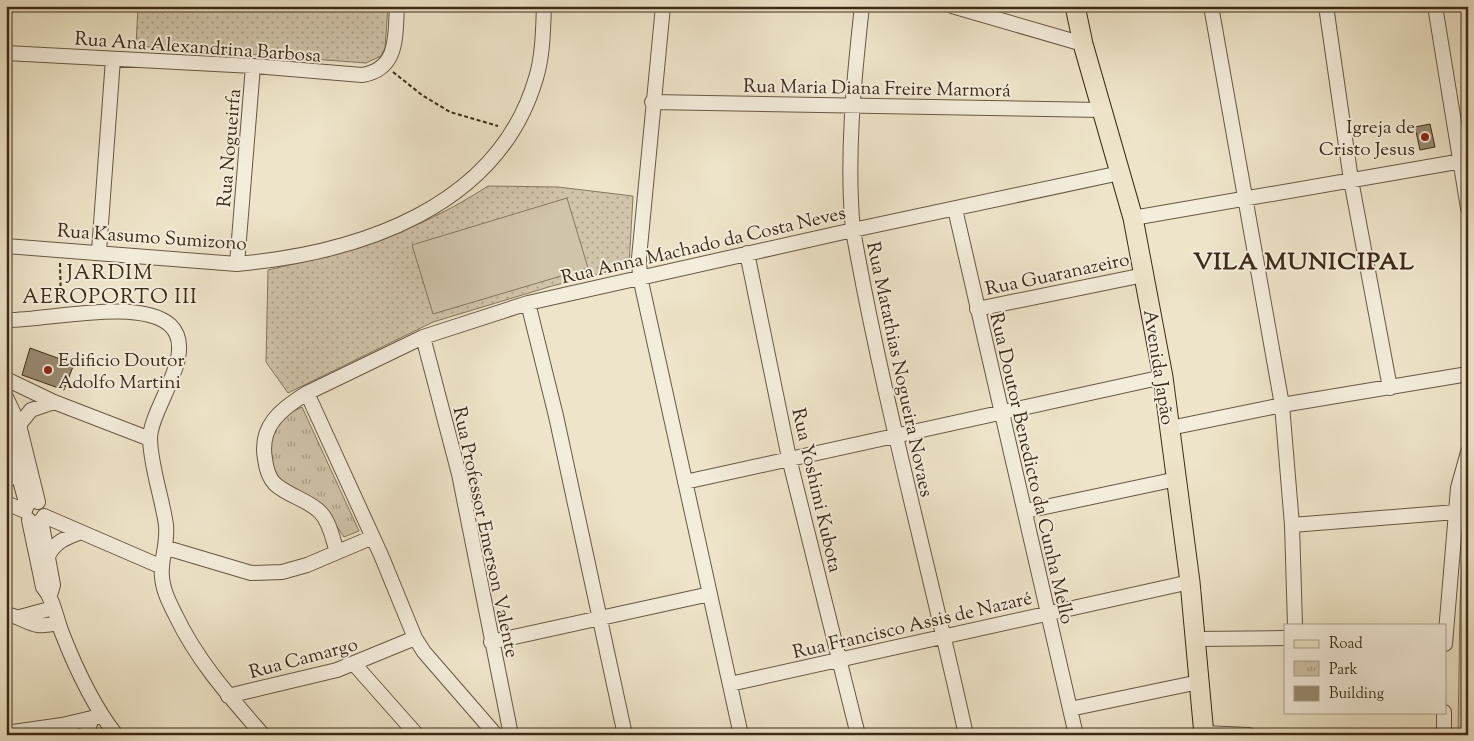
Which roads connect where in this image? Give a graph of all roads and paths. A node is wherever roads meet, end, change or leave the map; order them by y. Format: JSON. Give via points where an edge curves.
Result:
{"nodes":[{"id":1,"x":397,"y":6,"type":"edge"},
{"id":2,"x":544,"y":6,"type":"edge"},
{"id":3,"x":662,"y":6,"type":"edge"},
{"id":4,"x":862,"y":6,"type":"edge"},
{"id":5,"x":952,"y":6,"type":"edge"},
{"id":6,"x":1075,"y":6,"type":"edge"},
{"id":7,"x":1211,"y":6,"type":"edge"},
{"id":8,"x":1326,"y":6,"type":"edge"},
{"id":9,"x":1435,"y":6,"type":"edge"},
{"id":10,"x":1083,"y":44,"type":"junction"},
{"id":11,"x":6,"y":53,"type":"edge"},
{"id":12,"x":113,"y":59,"type":"junction"},
{"id":13,"x":385,"y":65,"type":"junction"},
{"id":14,"x":253,"y":66,"type":"junction"},
{"id":15,"x":652,"y":102,"type":"junction"},
{"id":16,"x":854,"y":105,"type":"junction"},
{"id":17,"x":1102,"y":110,"type":"junction"},
{"id":18,"x":513,"y":131,"type":"junction"},
{"id":19,"x":1465,"y":160,"type":"edge"},
{"id":20,"x":1120,"y":173,"type":"junction"},
{"id":21,"x":1352,"y":180,"type":"junction"},
{"id":22,"x":1244,"y":197,"type":"junction"},
{"id":23,"x":1468,"y":208,"type":"edge"},
{"id":24,"x":955,"y":209,"type":"junction"},
{"id":25,"x":1133,"y":218,"type":"junction"},
{"id":26,"x":853,"y":230,"type":"junction"},
{"id":27,"x":6,"y":246,"type":"edge"},
{"id":28,"x":59,"y":248,"type":"junction"},
{"id":29,"x":99,"y":251,"type":"junction"},
{"id":30,"x":747,"y":253,"type":"junction"},
{"id":31,"x":237,"y":264,"type":"junction"},
{"id":32,"x":1144,"y":274,"type":"junction"},
{"id":33,"x":640,"y":277,"type":"junction"},
{"id":34,"x":528,"y":303,"type":"junction"},
{"id":35,"x":977,"y":308,"type":"junction"},
{"id":36,"x":62,"y":314,"type":"junction"},
{"id":37,"x":12,"y":320,"type":"edge"},
{"id":38,"x":6,"y":327,"type":"edge"},
{"id":39,"x":423,"y":337,"type":"junction"},
{"id":40,"x":1468,"y":374,"type":"edge"},
{"id":41,"x":1163,"y":377,"type":"junction"},
{"id":42,"x":6,"y":379,"type":"edge"},
{"id":43,"x":1390,"y":388,"type":"junction"},
{"id":44,"x":307,"y":393,"type":"junction"},
{"id":45,"x":6,"y":397,"type":"edge"},
{"id":46,"x":54,"y":402,"type":"junction"},
{"id":47,"x":1282,"y":405,"type":"junction"},
{"id":48,"x":1002,"y":413,"type":"junction"},
{"id":49,"x":12,"y":428,"type":"edge"},
{"id":50,"x":1170,"y":428,"type":"junction"},
{"id":51,"x":894,"y":435,"type":"junction"},
{"id":52,"x":150,"y":439,"type":"junction"},
{"id":53,"x":1468,"y":452,"type":"edge"},
{"id":54,"x":789,"y":458,"type":"junction"},
{"id":55,"x":18,"y":471,"type":"junction"},
{"id":56,"x":1177,"y":479,"type":"junction"},
{"id":57,"x":6,"y":481,"type":"edge"},
{"id":58,"x":685,"y":482,"type":"junction"},
{"id":59,"x":6,"y":503,"type":"edge"},
{"id":60,"x":1468,"y":503,"type":"edge"},
{"id":61,"x":1026,"y":511,"type":"junction"},
{"id":62,"x":34,"y":512,"type":"junction"},
{"id":63,"x":1456,"y":512,"type":"junction"},
{"id":64,"x":1292,"y":525,"type":"junction"},
{"id":65,"x":80,"y":533,"type":"junction"},
{"id":66,"x":372,"y":537,"type":"junction"},
{"id":67,"x":167,"y":548,"type":"junction"},
{"id":68,"x":337,"y":552,"type":"junction"},
{"id":69,"x":48,"y":556,"type":"junction"},
{"id":70,"x":162,"y":567,"type":"junction"},
{"id":71,"x":1190,"y":582,"type":"junction"},
{"id":72,"x":710,"y":594,"type":"junction"},
{"id":73,"x":52,"y":602,"type":"junction"},
{"id":74,"x":1048,"y":613,"type":"junction"},
{"id":75,"x":6,"y":614,"type":"edge"},
{"id":76,"x":20,"y":617,"type":"junction"},
{"id":77,"x":599,"y":619,"type":"junction"},
{"id":78,"x":58,"y":623,"type":"junction"},
{"id":79,"x":1295,"y":624,"type":"edge"},
{"id":80,"x":1446,"y":632,"type":"edge"},
{"id":81,"x":944,"y":636,"type":"junction"},
{"id":82,"x":415,"y":638,"type":"junction"},
{"id":83,"x":1284,"y":638,"type":"edge"},
{"id":84,"x":1196,"y":640,"type":"junction"},
{"id":85,"x":491,"y":642,"type":"junction"},
{"id":86,"x":839,"y":660,"type":"junction"},
{"id":87,"x":355,"y":665,"type":"junction"},
{"id":88,"x":1199,"y":682,"type":"junction"},
{"id":89,"x":730,"y":684,"type":"junction"},
{"id":90,"x":228,"y":696,"type":"junction"},
{"id":91,"x":1070,"y":709,"type":"junction"},
{"id":92,"x":1444,"y":714,"type":"edge"},
{"id":93,"x":96,"y":717,"type":"junction"},
{"id":94,"x":6,"y":733,"type":"edge"},
{"id":95,"x":1204,"y":734,"type":"edge"},
{"id":96,"x":86,"y":735,"type":"edge"},
{"id":97,"x":116,"y":735,"type":"edge"},
{"id":98,"x":263,"y":735,"type":"edge"},
{"id":99,"x":417,"y":735,"type":"edge"},
{"id":100,"x":496,"y":735,"type":"edge"},
{"id":101,"x":511,"y":735,"type":"edge"},
{"id":102,"x":625,"y":735,"type":"edge"},
{"id":103,"x":740,"y":735,"type":"edge"},
{"id":104,"x":858,"y":735,"type":"edge"},
{"id":105,"x":966,"y":735,"type":"edge"},
{"id":106,"x":1076,"y":735,"type":"edge"},
{"id":107,"x":1249,"y":735,"type":"edge"},
{"id":108,"x":1444,"y":735,"type":"edge"}],
"edges":[{"from":1,"to":13,"type":"street","via":[[393,51]]},
{"from":2,"to":18,"type":"street","name":"Rua Kasumo Sumizono","via":[[542,52],[537,77]]},
{"from":3,"to":15,"type":"street"},
{"from":4,"to":16,"type":"street","name":"Rua Matathias Nogueira Novaes"},
{"from":5,"to":10,"type":"street"},
{"from":6,"to":10,"type":"main road","name":"Avenida Japão"},
{"from":7,"to":22,"type":"street"},
{"from":8,"to":21,"type":"street"},
{"from":9,"to":19,"type":"street"},
{"from":10,"to":17,"type":"main road","name":"Avenida Japão"},
{"from":11,"to":12,"type":"street","name":"Rua Ana Alexandrina Barbosa"},
{"from":12,"to":14,"type":"street","name":"Rua Ana Alexandrina Barbosa"},
{"from":12,"to":29,"type":"street"},
{"from":13,"to":14,"type":"street","name":"Rua Ana Alexandrina Barbosa","via":[[373,73],[362,75]]},
{"from":13,"to":18,"type":"path","via":[[422,95],[450,112]]},
{"from":14,"to":31,"type":"street","name":"Rua Nogueirfa"},
{"from":15,"to":16,"type":"street","name":"Rua Maria Diana Freire Marmorá"},
{"from":15,"to":33,"type":"street"},
{"from":16,"to":17,"type":"street","name":"Rua Maria Diana Freire Marmorá"},
{"from":16,"to":26,"type":"street","name":"Rua Matathias Nogueira Novaes","via":[[850,204]]},
{"from":17,"to":20,"type":"main road","name":"Avenida Japão"},
{"from":18,"to":31,"type":"street","name":"Rua Kasumo Sumizono","via":[[484,169],[424,214],[370,236],[328,248]]},
{"from":19,"to":21,"type":"street"},
{"from":19,"to":23,"type":"street"},
{"from":20,"to":24,"type":"street","name":"Rua Anna Machado da Costa Neves"},
{"from":20,"to":25,"type":"main road","name":"Avenida Japão"},
{"from":21,"to":22,"type":"street"},
{"from":21,"to":43,"type":"street"},
{"from":22,"to":25,"type":"street"},
{"from":22,"to":47,"type":"street"},
{"from":24,"to":26,"type":"street","name":"Rua Anna Machado da Costa Neves"},
{"from":24,"to":35,"type":"street","name":"Rua Doutor Benedicto da Cunha Mello"},
{"from":25,"to":32,"type":"main road","name":"Avenida Japão"},
{"from":26,"to":30,"type":"street","name":"Rua Anna Machado da Costa Neves"},
{"from":26,"to":51,"type":"street","name":"Rua Matathias Nogueira Novaes"},
{"from":27,"to":28,"type":"street","name":"Rua Kasumo Sumizono"},
{"from":28,"to":29,"type":"street","name":"Rua Kasumo Sumizono"},
{"from":28,"to":36,"type":"path"},
{"from":29,"to":31,"type":"street","name":"Rua Kasumo Sumizono"},
{"from":30,"to":33,"type":"street","name":"Rua Anna Machado da Costa Neves"},
{"from":30,"to":54,"type":"street","name":"Rua Yoshimi Kubota"},
{"from":32,"to":35,"type":"street","name":"Rua Guaranazeiro"},
{"from":32,"to":41,"type":"main road","name":"Avenida Japão"},
{"from":33,"to":34,"type":"street","name":"Rua Anna Machado da Costa Neves"},
{"from":33,"to":58,"type":"street"},
{"from":34,"to":39,"type":"street","name":"Rua Anna Machado da Costa Neves"},
{"from":34,"to":77,"type":"street","via":[[556,416]]},
{"from":35,"to":48,"type":"street","name":"Rua Doutor Benedicto da Cunha Mello"},
{"from":36,"to":37,"type":"street"},
{"from":36,"to":52,"type":"street","via":[[140,314],[161,319],[171,326],[177,337],[179,355]]},
{"from":37,"to":38,"type":"street"},
{"from":39,"to":44,"type":"street","name":"Rua Anna Machado da Costa Neves"},
{"from":39,"to":85,"type":"street","name":"Rua Professor Emerson Valente","via":[[458,474]]},
{"from":40,"to":43,"type":"street"},
{"from":41,"to":48,"type":"street"},
{"from":41,"to":50,"type":"main road","name":"Avenida Japão"},
{"from":42,"to":46,"type":"street"},
{"from":43,"to":47,"type":"street"},
{"from":44,"to":66,"type":"street"},
{"from":44,"to":68,"type":"street","name":"Rua Anna Machado da Costa Neves","via":[[289,404],[266,430],[263,446],[266,467],[274,482],[288,494],[319,511],[326,520]]},
{"from":45,"to":49,"type":"street"},
{"from":46,"to":49,"type":"street","via":[[31,410]]},
{"from":46,"to":52,"type":"street"},
{"from":47,"to":50,"type":"street"},
{"from":47,"to":64,"type":"street"},
{"from":48,"to":51,"type":"street"},
{"from":48,"to":61,"type":"street","name":"Rua Doutor Benedicto da Cunha Mello"},
{"from":49,"to":55,"type":"street"},
{"from":49,"to":62,"type":"street"},
{"from":50,"to":56,"type":"main road","name":"Avenida Japão"},
{"from":51,"to":54,"type":"street"},
{"from":51,"to":81,"type":"street","name":"Rua Matathias Nogueira Novaes"},
{"from":52,"to":67,"type":"street","via":[[166,524]]},
{"from":53,"to":63,"type":"street","via":[[1458,488]]},
{"from":54,"to":58,"type":"street"},
{"from":54,"to":86,"type":"street","name":"Rua Yoshimi Kubota"},
{"from":55,"to":57,"type":"street"},
{"from":55,"to":62,"type":"street"},
{"from":56,"to":61,"type":"street"},
{"from":56,"to":71,"type":"main road","name":"Avenida Japão"},
{"from":58,"to":72,"type":"street"},
{"from":59,"to":62,"type":"street"},
{"from":60,"to":63,"type":"street"},
{"from":61,"to":74,"type":"street","name":"Rua Doutor Benedicto da Cunha Mello"},
{"from":62,"to":65,"type":"street"},
{"from":62,"to":69,"type":"street"},
{"from":62,"to":73,"type":"street","via":[[43,587]]},
{"from":63,"to":64,"type":"street"},
{"from":63,"to":80,"type":"street"},
{"from":64,"to":79,"type":"street"},
{"from":65,"to":69,"type":"street","via":[[53,546]]},
{"from":65,"to":70,"type":"street"},
{"from":66,"to":68,"type":"street"},
{"from":66,"to":82,"type":"street"},
{"from":67,"to":68,"type":"street","via":[[251,573],[282,572]]},
{"from":67,"to":70,"type":"street"},
{"from":69,"to":73,"type":"street"},
{"from":70,"to":90,"type":"street","via":[[166,593],[186,638]]},
{"from":71,"to":74,"type":"street","name":"Rua Francisco Assis de Nazaré"},
{"from":71,"to":84,"type":"main road","name":"Avenida Japão"},
{"from":72,"to":77,"type":"street"},
{"from":72,"to":89,"type":"street"},
{"from":73,"to":76,"type":"street"},
{"from":73,"to":78,"type":"street"},
{"from":74,"to":81,"type":"street","name":"Rua Francisco Assis de Nazaré"},
{"from":74,"to":91,"type":"street","name":"Rua Doutor Benedicto da Cunha Mello"},
{"from":75,"to":76,"type":"street"},
{"from":76,"to":78,"type":"street","via":[[36,626]]},
{"from":77,"to":85,"type":"street"},
{"from":77,"to":102,"type":"street"},
{"from":78,"to":93,"type":"street"},
{"from":81,"to":86,"type":"street","name":"Rua Francisco Assis de Nazaré"},
{"from":81,"to":105,"type":"street","name":"Rua Matathias Nogueira Novaes"},
{"from":82,"to":87,"type":"street","name":"Rua Camargo"},
{"from":82,"to":100,"type":"street"},
{"from":83,"to":84,"type":"street"},
{"from":84,"to":88,"type":"main road","name":"Avenida Japão"},
{"from":85,"to":101,"type":"street","name":"Rua Professor Emerson Valente"},
{"from":86,"to":89,"type":"street","name":"Rua Francisco Assis de Nazaré"},
{"from":86,"to":104,"type":"street","name":"Rua Yoshimi Kubota"},
{"from":87,"to":90,"type":"street","name":"Rua Camargo"},
{"from":87,"to":99,"type":"street"},
{"from":88,"to":91,"type":"street"},
{"from":88,"to":95,"type":"main road","name":"Avenida Japão"},
{"from":89,"to":103,"type":"street"},
{"from":90,"to":98,"type":"street"},
{"from":91,"to":106,"type":"street","name":"Rua Doutor Benedicto da Cunha Mello"},
{"from":92,"to":108,"type":"street"},
{"from":93,"to":94,"type":"street"},
{"from":93,"to":96,"type":"street"},
{"from":93,"to":97,"type":"street"},
{"from":95,"to":107,"type":"street"}]}
